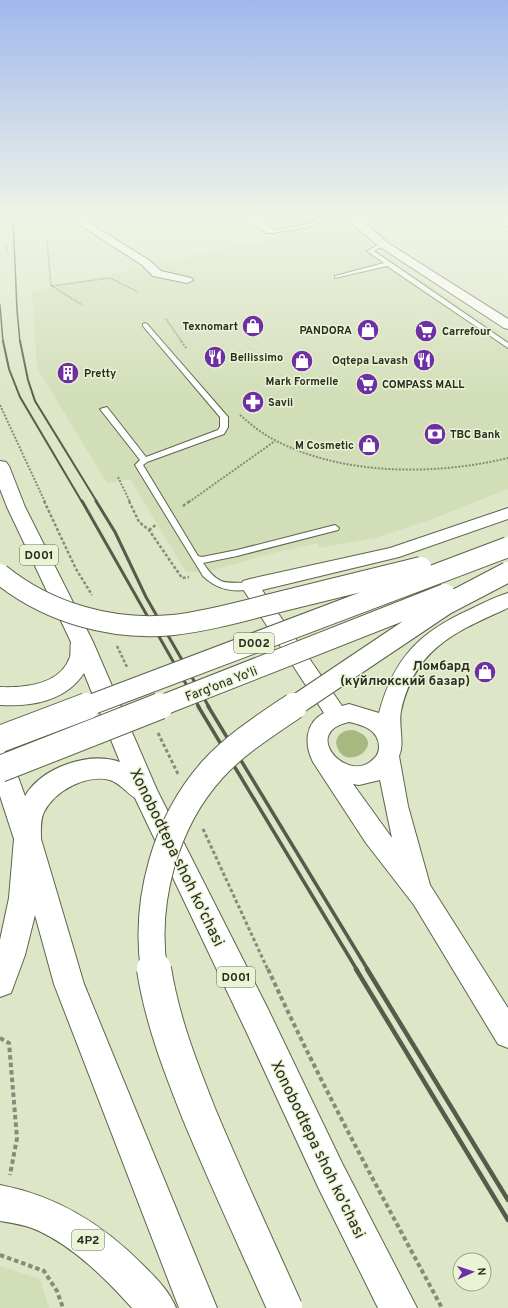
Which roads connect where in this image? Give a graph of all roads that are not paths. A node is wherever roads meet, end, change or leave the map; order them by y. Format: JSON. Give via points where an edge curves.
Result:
{"nodes":[{"id":1,"x":177,"y":278,"type":"edge"},
{"id":2,"x":409,"y":278,"type":"edge"},
{"id":3,"x":436,"y":278,"type":"edge"},
{"id":4,"x":187,"y":280,"type":"dead end"},
{"id":5,"x":145,"y":325,"type":"dead end"},
{"id":6,"x":508,"y":325,"type":"edge"},
{"id":7,"x":508,"y":346,"type":"edge"},
{"id":8,"x":104,"y":409,"type":"dead end"},
{"id":9,"x":144,"y":460,"type":"junction"},
{"id":10,"x":0,"y":466,"type":"edge"},
{"id":11,"x":508,"y":513,"type":"edge"},
{"id":12,"x":335,"y":528,"type":"dead end"},
{"id":13,"x":508,"y":546,"type":"edge"},
{"id":14,"x":393,"y":553,"type":"junction"},
{"id":15,"x":195,"y":558,"type":"junction"},
{"id":16,"x":508,"y":571,"type":"edge"},
{"id":17,"x":0,"y":574,"type":"edge"},
{"id":18,"x":250,"y":586,"type":"junction"},
{"id":19,"x":508,"y":600,"type":"edge"},
{"id":20,"x":462,"y":622,"type":"junction"},
{"id":21,"x":82,"y":642,"type":"junction"},
{"id":22,"x":0,"y":696,"type":"edge"},
{"id":23,"x":337,"y":715,"type":"junction"},
{"id":24,"x":0,"y":739,"type":"edge"},
{"id":25,"x":389,"y":747,"type":"junction"},
{"id":26,"x":0,"y":759,"type":"edge"},
{"id":27,"x":326,"y":762,"type":"junction"},
{"id":28,"x":0,"y":769,"type":"edge"},
{"id":29,"x":146,"y":794,"type":"junction"},
{"id":30,"x":28,"y":841,"type":"junction"},
{"id":31,"x":423,"y":896,"type":"junction"},
{"id":32,"x":0,"y":982,"type":"edge"},
{"id":33,"x":508,"y":1034,"type":"edge"},
{"id":34,"x":2,"y":1204,"type":"edge"},
{"id":35,"x":157,"y":1308,"type":"edge"},
{"id":36,"x":198,"y":1308,"type":"edge"},
{"id":37,"x":285,"y":1308,"type":"edge"},
{"id":38,"x":398,"y":1308,"type":"edge"}],
"edges":[{"from":1,"to":4,"type":"street"},
{"from":2,"to":7,"type":"lane"},
{"from":3,"to":6,"type":"street"},
{"from":5,"to":9,"type":"lane","via":[[224,417],[224,427],[221,432]]},
{"from":8,"to":9,"type":"lane"},
{"from":9,"to":15,"type":"lane","via":[[139,465]]},
{"from":10,"to":21,"type":"highway","name":"Xonobodtepa shoh ko'chasi","number":"D001","via":[[16,507]]},
{"from":11,"to":14,"type":"street"},
{"from":12,"to":15,"type":"lane","via":[[237,553],[202,560]]},
{"from":13,"to":17,"type":"highway","bridge":true,"via":[[225,616],[171,625],[128,624],[76,614],[38,599]]},
{"from":13,"to":24,"type":"highway","name":"Farg'ona Yo'li","number":"D002","bridge":true},
{"from":14,"to":18,"type":"street"},
{"from":14,"to":20,"type":"street","via":[[385,562],[381,578],[383,589],[390,601],[415,616]]},
{"from":15,"to":18,"type":"lane","via":[[206,575],[218,584],[232,588]]},
{"from":16,"to":28,"type":"highway","name":"Farg'ona Yo'li","number":"D002","bridge":true},
{"from":16,"to":37,"type":"highway","bridge":true,"via":[[456,598],[344,671],[241,744],[204,781],[181,816],[167,845],[158,877],[153,913],[153,954],[159,996],[187,1082],[232,1192]]},
{"from":18,"to":23,"type":"street"},
{"from":19,"to":20,"type":"street"},
{"from":20,"to":25,"type":"street","via":[[441,633],[423,648],[406,673],[390,712]]},
{"from":21,"to":22,"type":"highway","via":[[81,657],[76,667],[59,685],[40,694],[20,698]]},
{"from":21,"to":29,"type":"highway","name":"Xonobodtepa shoh ko'chasi","number":"D001"},
{"from":23,"to":25,"type":"street","via":[[356,713],[374,719],[383,727]]},
{"from":23,"to":27,"type":"street","via":[[328,719],[318,735],[317,744]]},
{"from":25,"to":27,"type":"street","via":[[383,766],[373,773],[348,775],[335,770]]},
{"from":25,"to":31,"type":"street","via":[[390,777],[397,816]]},
{"from":26,"to":30,"type":"highway"},
{"from":27,"to":31,"type":"street","via":[[375,836]]},
{"from":29,"to":30,"type":"highway","via":[[134,779],[115,770],[94,768],[72,773],[52,784],[37,801],[28,820]]},
{"from":29,"to":38,"type":"highway","name":"Xonobodtepa shoh ko'chasi","number":"D001","via":[[330,1175]]},
{"from":30,"to":32,"type":"highway","via":[[25,885],[18,928]]},
{"from":30,"to":36,"type":"highway","via":[[69,984]]},
{"from":31,"to":33,"type":"street"},
{"from":34,"to":35,"type":"highway","number":"4P2","via":[[24,1207],[48,1216],[87,1239],[132,1278]]}]}
